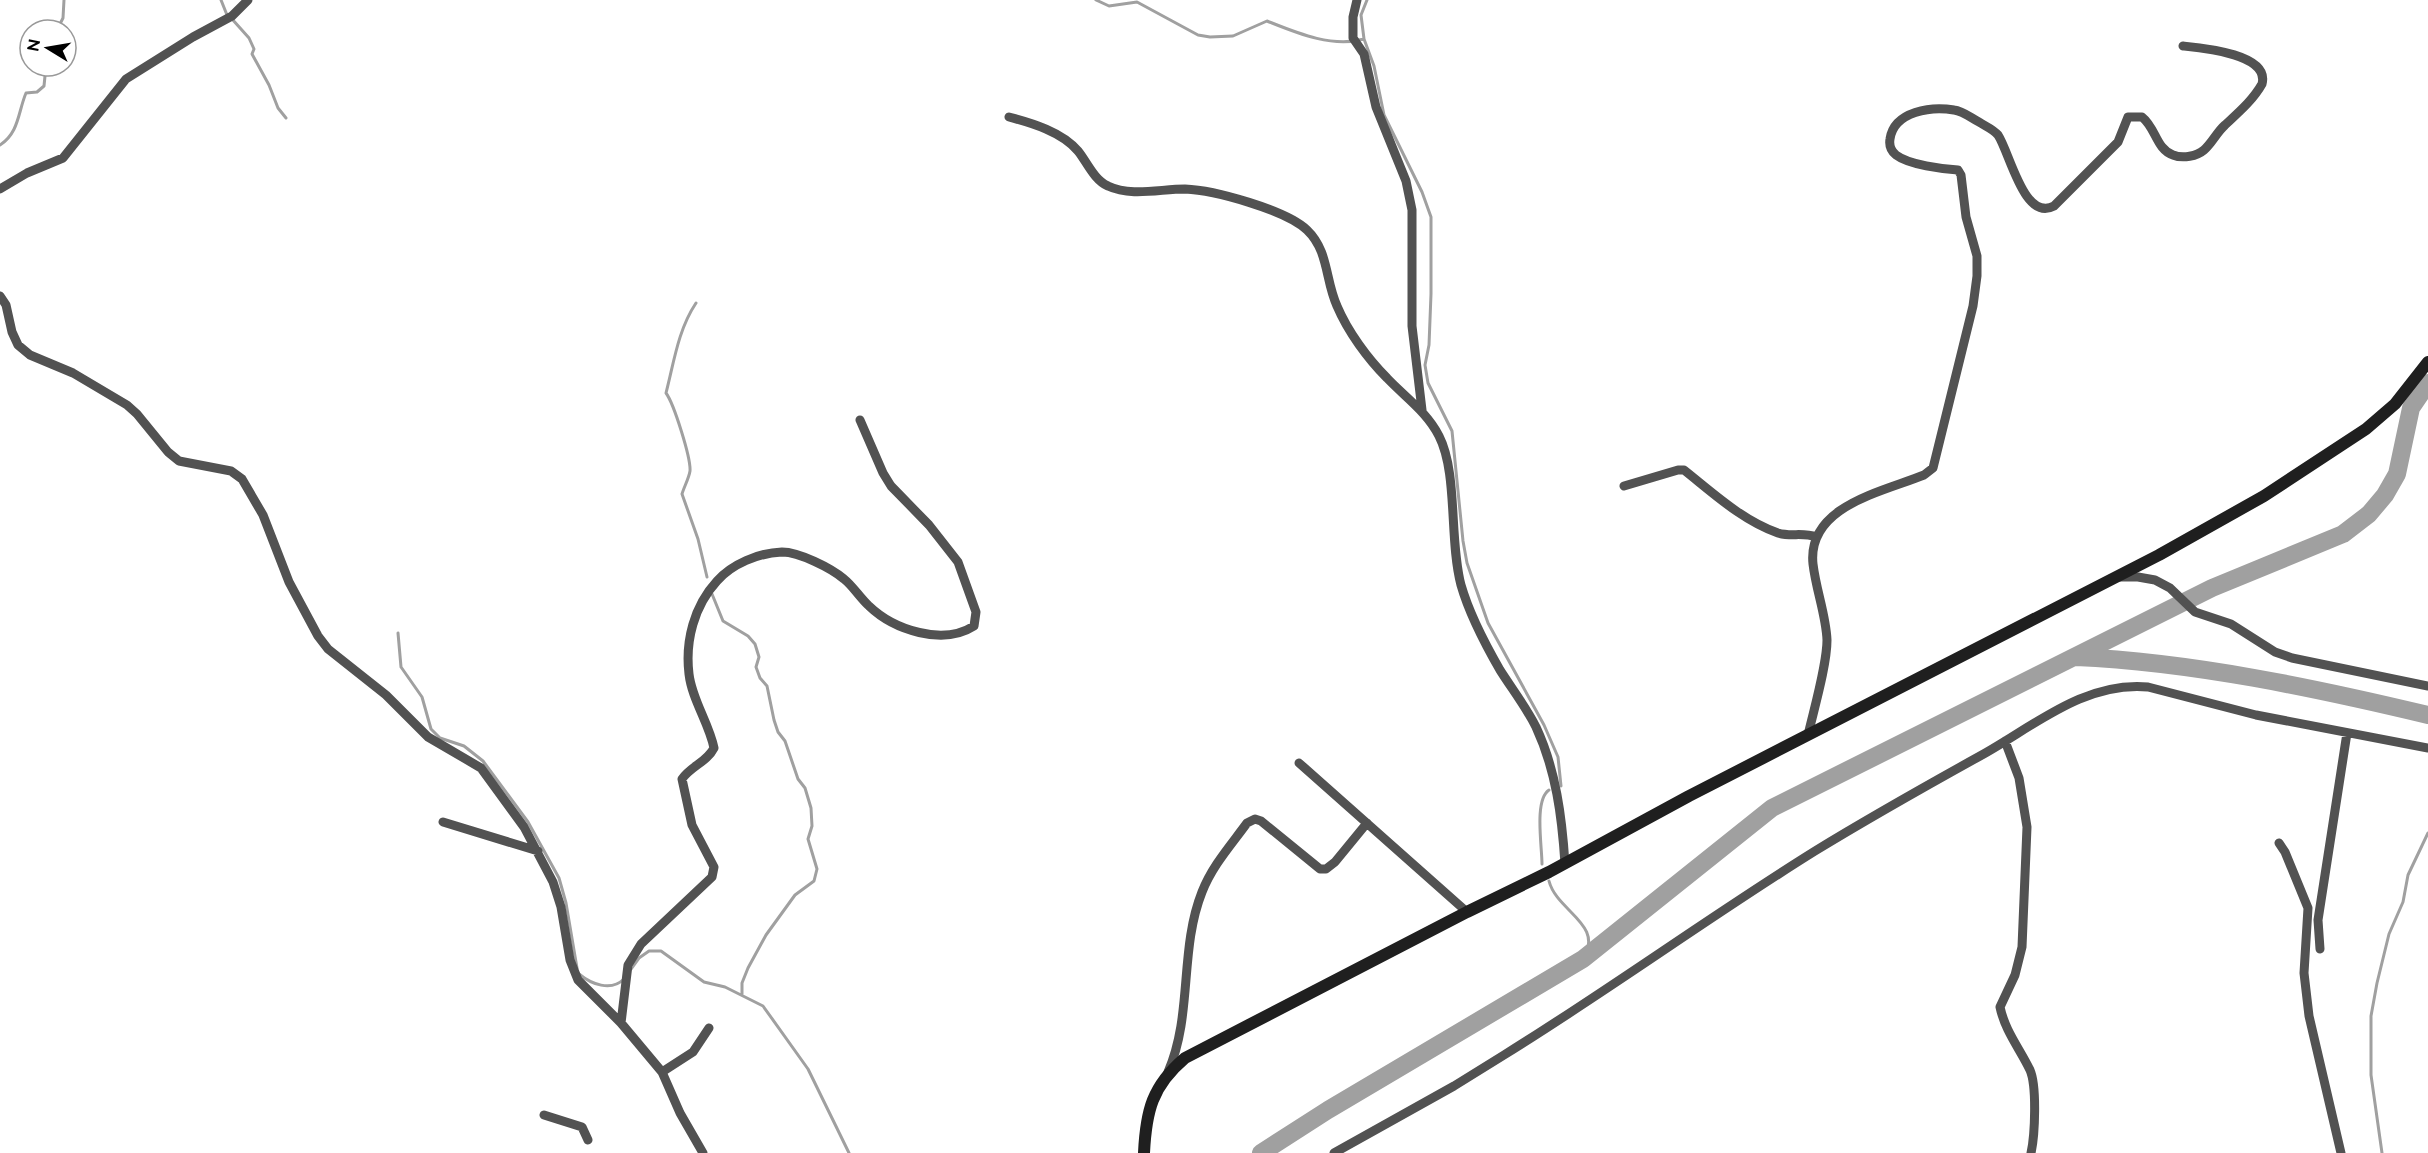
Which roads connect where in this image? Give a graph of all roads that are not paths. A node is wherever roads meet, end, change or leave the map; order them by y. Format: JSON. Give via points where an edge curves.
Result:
{"nodes":[{"id":1,"x":248,"y":0,"type":"edge"},
{"id":2,"x":1358,"y":0,"type":"edge"},
{"id":3,"x":2183,"y":46,"type":"dead end"},
{"id":4,"x":1009,"y":117,"type":"dead end"},
{"id":5,"x":0,"y":189,"type":"edge"},
{"id":6,"x":0,"y":296,"type":"edge"},
{"id":7,"x":2428,"y":362,"type":"edge"},
{"id":8,"x":1422,"y":410,"type":"junction"},
{"id":9,"x":860,"y":420,"type":"dead end"},
{"id":10,"x":1624,"y":486,"type":"dead end"},
{"id":11,"x":1816,"y":537,"type":"junction"},
{"id":12,"x":2115,"y":577,"type":"junction"},
{"id":13,"x":2428,"y":686,"type":"edge"},
{"id":14,"x":2347,"y":733,"type":"junction"},
{"id":15,"x":1808,"y":735,"type":"junction"},
{"id":16,"x":2005,"y":741,"type":"junction"},
{"id":17,"x":2428,"y":748,"type":"edge"},
{"id":18,"x":1299,"y":763,"type":"dead end"},
{"id":19,"x":443,"y":822,"type":"dead end"},
{"id":20,"x":1367,"y":823,"type":"junction"},
{"id":21,"x":2279,"y":843,"type":"dead end"},
{"id":22,"x":538,"y":851,"type":"junction"},
{"id":23,"x":1565,"y":864,"type":"junction"},
{"id":24,"x":1467,"y":912,"type":"junction"},
{"id":25,"x":2320,"y":949,"type":"dead end"},
{"id":26,"x":621,"y":1023,"type":"junction"},
{"id":27,"x":708,"y":1028,"type":"dead end"},
{"id":28,"x":662,"y":1072,"type":"junction"},
{"id":29,"x":1168,"y":1072,"type":"junction"},
{"id":30,"x":544,"y":1115,"type":"dead end"},
{"id":31,"x":588,"y":1140,"type":"dead end"},
{"id":32,"x":703,"y":1153,"type":"edge"},
{"id":33,"x":1144,"y":1153,"type":"edge"},
{"id":34,"x":1334,"y":1153,"type":"edge"},
{"id":35,"x":2031,"y":1153,"type":"edge"},
{"id":36,"x":2341,"y":1153,"type":"edge"}],
"edges":[{"from":1,"to":5,"type":"street","via":[[232,16],[126,79],[63,158]]},
{"from":2,"to":8,"type":"street","via":[[1353,38],[1364,54],[1376,107],[1406,182],[1412,210],[1412,326]]},
{"from":3,"to":11,"type":"street","via":[[2218,51],[2254,63],[2262,71],[2262,84],[2204,150],[2193,156],[2174,156],[2162,148],[2149,122],[2142,117],[2128,117],[2118,142],[2049,209],[2037,207],[2027,197],[1992,130],[1955,110],[1926,111],[1898,120],[1890,138],[1894,153],[1924,165],[1958,170],[1961,175],[1978,265],[1973,306],[1933,468],[1839,509]]},
{"from":4,"to":8,"type":"street","via":[[1064,139],[1105,186],[1135,191],[1200,191],[1280,212],[1295,221],[1318,243],[1337,306],[1364,350]]},
{"from":6,"to":22,"type":"street","via":[[18,345],[30,355],[74,373],[127,405],[179,461],[231,471],[242,479],[262,514],[294,592],[328,650],[386,695],[428,737],[481,768]]},
{"from":7,"to":12,"type":"main road","via":[[2395,404],[2366,429],[2264,495]]},
{"from":8,"to":23,"type":"street","via":[[1440,437],[1448,465],[1456,562],[1462,588],[1499,668],[1545,748],[1561,817]]},
{"from":9,"to":26,"type":"street","via":[[891,486],[958,562],[976,612],[974,627],[963,633],[942,634],[914,631],[892,623],[869,607],[844,579],[810,560],[783,552],[752,558],[724,573],[706,593],[690,636],[689,675],[714,748],[682,779],[692,825],[714,867],[712,877],[641,944],[628,965]]},
{"from":10,"to":11,"type":"street","via":[[1684,470],[1761,525],[1784,534]]},
{"from":11,"to":15,"type":"street","via":[[1813,563],[1827,647]]},
{"from":12,"to":13,"type":"street","via":[[2155,580],[2170,588],[2195,612],[2231,624],[2292,658]]},
{"from":12,"to":15,"type":"main road"},
{"from":14,"to":16,"type":"street","via":[[2133,686],[2079,698]]},
{"from":14,"to":17,"type":"street"},
{"from":14,"to":25,"type":"street","via":[[2318,920]]},
{"from":15,"to":23,"type":"main road"},
{"from":16,"to":34,"type":"street","via":[[1814,852],[1454,1086]]},
{"from":16,"to":35,"type":"street","via":[[2019,778],[2026,827],[2022,947],[2000,1007],[2034,1083]]},
{"from":18,"to":20,"type":"street"},
{"from":19,"to":22,"type":"street"},
{"from":20,"to":24,"type":"street"},
{"from":20,"to":29,"type":"street","via":[[1335,862],[1320,869],[1261,822],[1255,819],[1247,823],[1214,868],[1202,892],[1190,940],[1177,1051]]},
{"from":21,"to":36,"type":"street","via":[[2308,908],[2304,973],[2309,1016]]},
{"from":22,"to":26,"type":"street","via":[[561,907],[570,960],[578,980]]},
{"from":23,"to":24,"type":"main road"},
{"from":24,"to":29,"type":"main road","via":[[1185,1058]]},
{"from":26,"to":28,"type":"street"},
{"from":27,"to":28,"type":"street","via":[[693,1052]]},
{"from":28,"to":32,"type":"street"},
{"from":29,"to":33,"type":"main road","via":[[1149,1109]]},
{"from":30,"to":31,"type":"street","via":[[582,1127]]}]}
